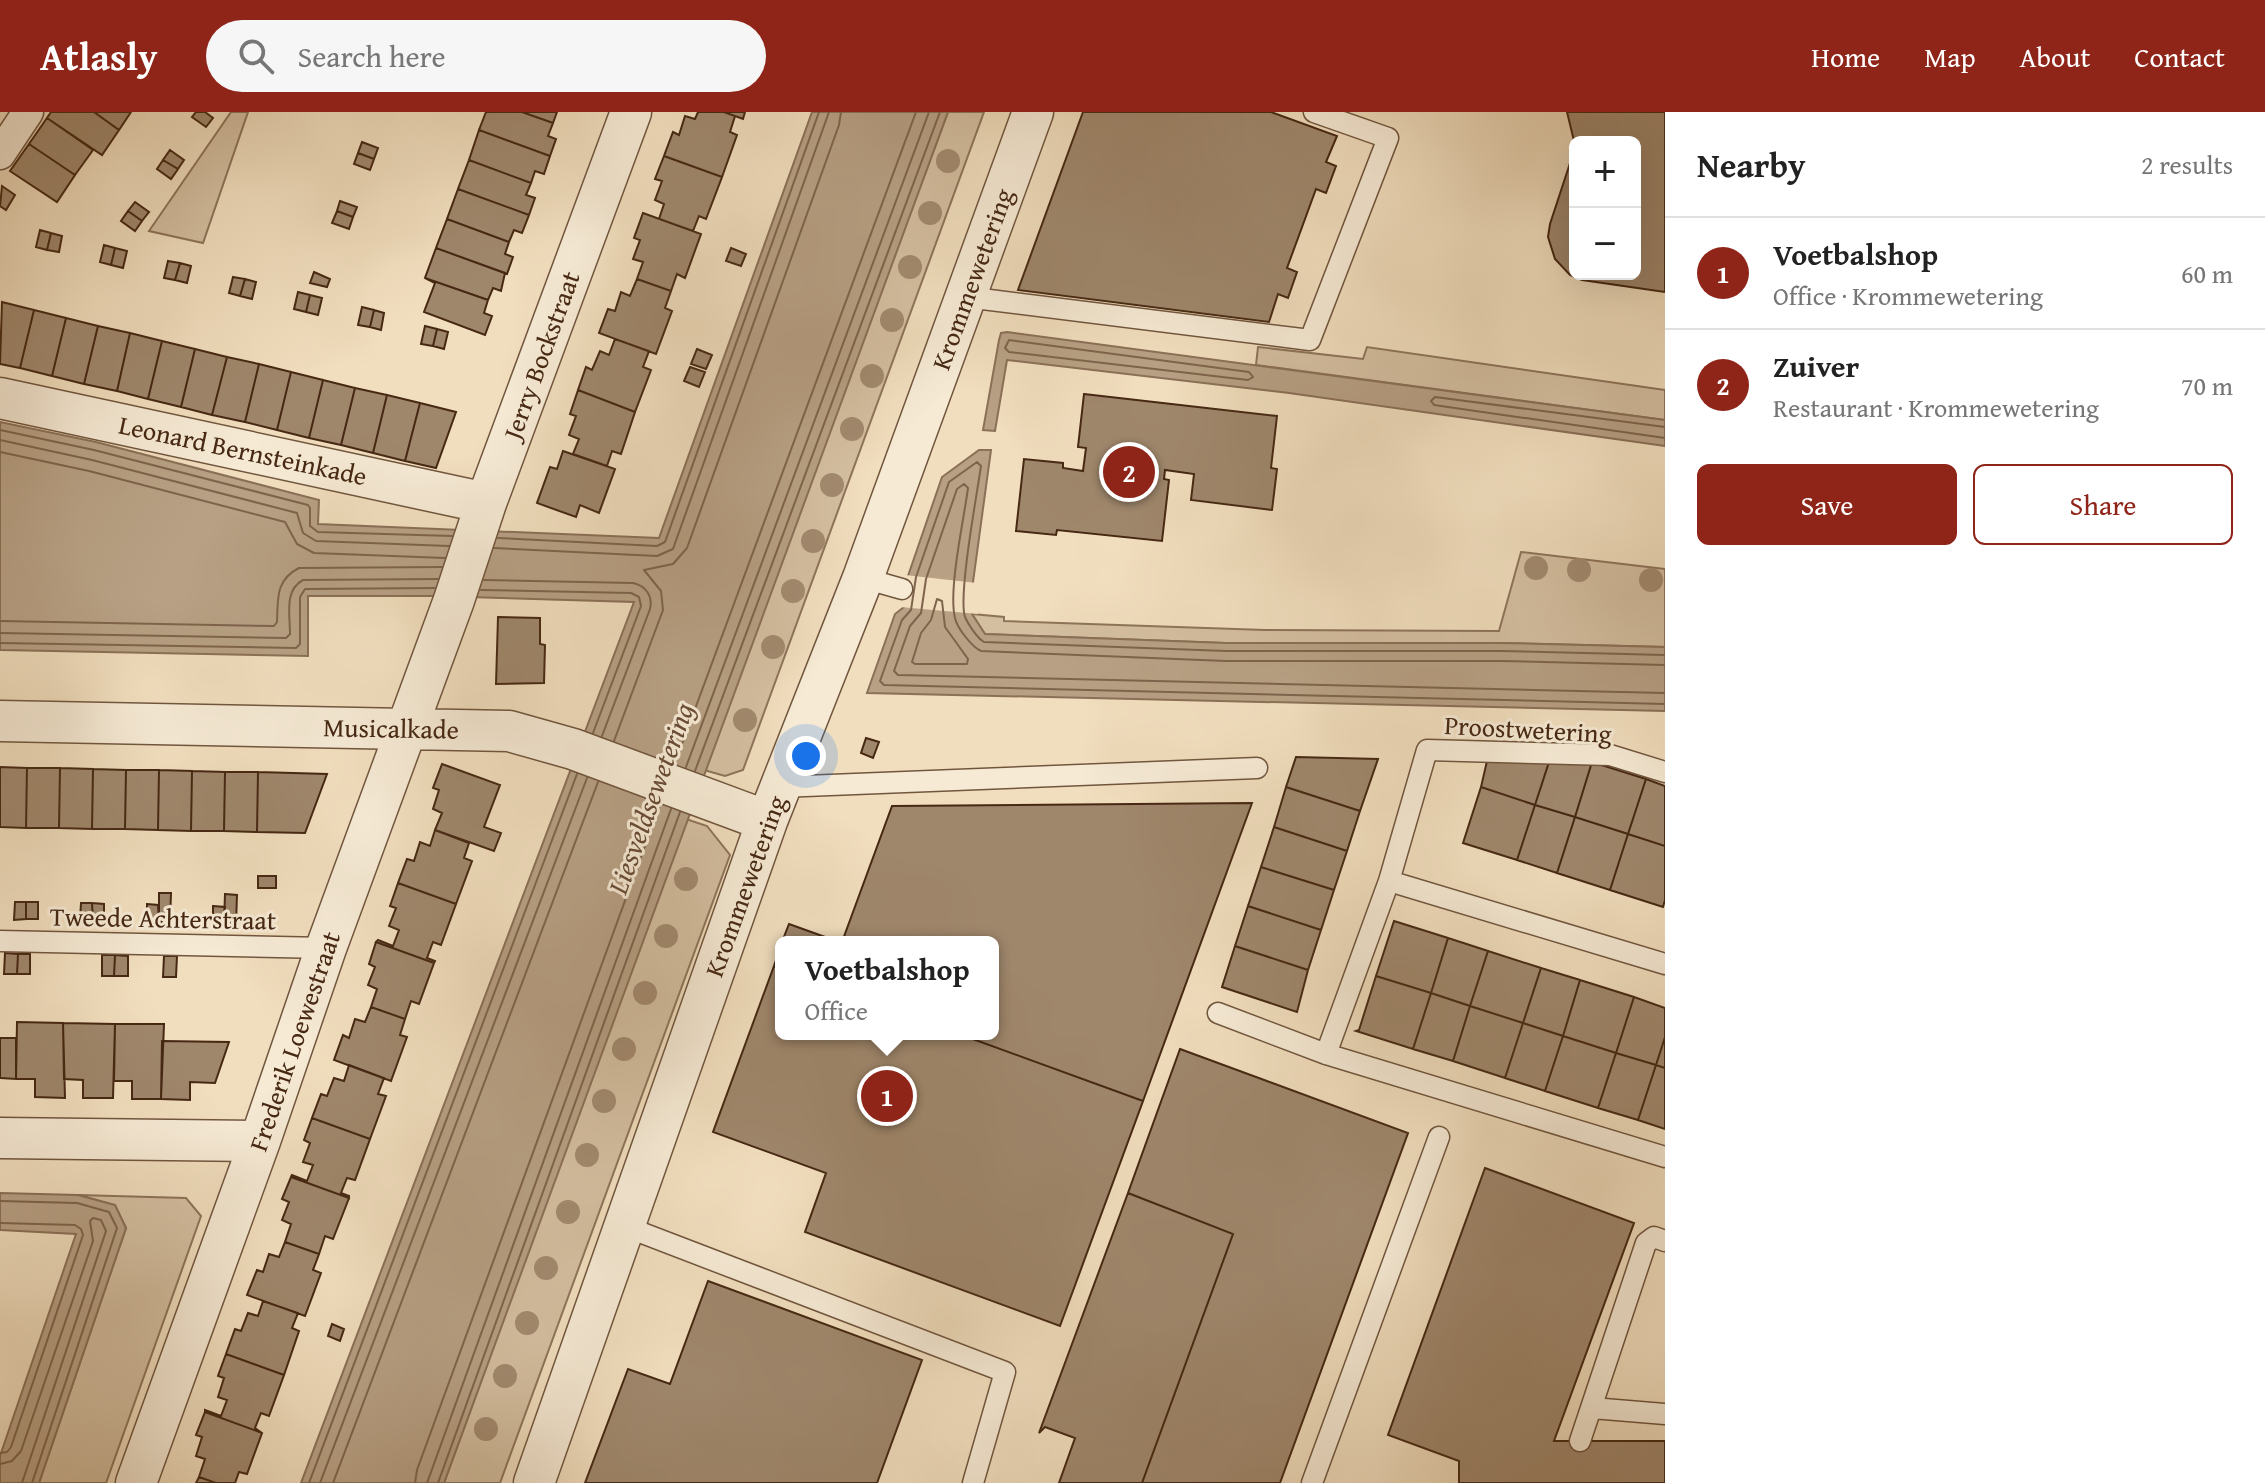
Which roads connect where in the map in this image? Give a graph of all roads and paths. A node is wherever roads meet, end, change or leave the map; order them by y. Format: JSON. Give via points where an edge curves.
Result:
{"nodes":[{"id":1,"x":28,"y":112,"type":"edge"},
{"id":2,"x":631,"y":112,"type":"edge"},
{"id":3,"x":1033,"y":112,"type":"edge"},
{"id":4,"x":1314,"y":112,"type":"edge"},
{"id":5,"x":0,"y":154,"type":"edge"},
{"id":6,"x":966,"y":297,"type":"junction"},
{"id":7,"x":0,"y":398,"type":"edge"},
{"id":8,"x":482,"y":515,"type":"junction"},
{"id":9,"x":863,"y":578,"type":"junction"},
{"id":10,"x":902,"y":589,"type":"dead end"},
{"id":11,"x":454,"y":600,"type":"joint"},
{"id":12,"x":0,"y":721,"type":"edge"},
{"id":13,"x":407,"y":727,"type":"junction"},
{"id":14,"x":1257,"y":768,"type":"dead end"},
{"id":15,"x":1665,"y":772,"type":"edge"},
{"id":16,"x":774,"y":804,"type":"junction"},
{"id":17,"x":1389,"y":881,"type":"junction"},
{"id":18,"x":0,"y":941,"type":"edge"},
{"id":19,"x":326,"y":948,"type":"junction"},
{"id":20,"x":1665,"y":964,"type":"edge"},
{"id":21,"x":1218,"y":1013,"type":"dead end"},
{"id":22,"x":1326,"y":1054,"type":"junction"},
{"id":23,"x":1439,"y":1137,"type":"dead end"},
{"id":24,"x":0,"y":1138,"type":"edge"},
{"id":25,"x":260,"y":1141,"type":"junction"},
{"id":26,"x":1665,"y":1157,"type":"edge"},
{"id":27,"x":624,"y":1226,"type":"junction"},
{"id":28,"x":1665,"y":1241,"type":"edge"},
{"id":29,"x":1592,"y":1408,"type":"junction"},
{"id":30,"x":1665,"y":1414,"type":"edge"},
{"id":31,"x":1580,"y":1441,"type":"dead end"},
{"id":32,"x":136,"y":1483,"type":"edge"},
{"id":33,"x":534,"y":1483,"type":"edge"},
{"id":34,"x":973,"y":1483,"type":"edge"},
{"id":35,"x":1312,"y":1483,"type":"edge"}],
"edges":[{"from":1,"to":5,"type":"street"},
{"from":2,"to":8,"type":"street","name":"Jerry Bockstraat"},
{"from":3,"to":6,"type":"street","name":"Krommewetering"},
{"from":4,"to":6,"type":"lane","via":[[1388,138],[1310,340]]},
{"from":6,"to":9,"type":"street","name":"Krommewetering"},
{"from":7,"to":8,"type":"street","name":"Leonard Bernsteinkade"},
{"from":8,"to":11,"type":"street","name":"Jerry Bockstraat"},
{"from":9,"to":10,"type":"lane"},
{"from":9,"to":16,"type":"street","name":"Krommewetering"},
{"from":11,"to":13,"type":"street","name":"Frederik Loewestraat"},
{"from":12,"to":13,"type":"street","name":"Musicalkade"},
{"from":13,"to":16,"type":"street","name":"Musicalkade","via":[[509,731],[573,749],[715,803]]},
{"from":13,"to":19,"type":"street","name":"Frederik Loewestraat"},
{"from":14,"to":16,"type":"lane"},
{"from":15,"to":17,"type":"lane","name":"Proostwetering","via":[[1610,755],[1427,750]]},
{"from":16,"to":27,"type":"street","name":"Krommewetering"},
{"from":17,"to":20,"type":"lane"},
{"from":17,"to":22,"type":"lane","name":"Proostwetering"},
{"from":18,"to":19,"type":"lane","name":"Tweede Achterstraat"},
{"from":19,"to":25,"type":"street","name":"Frederik Loewestraat"},
{"from":21,"to":22,"type":"lane"},
{"from":22,"to":26,"type":"lane"},
{"from":23,"to":35,"type":"lane"},
{"from":24,"to":25,"type":"street"},
{"from":25,"to":32,"type":"street","name":"Frederik Loewestraat"},
{"from":27,"to":33,"type":"street","name":"Krommewetering"},
{"from":27,"to":34,"type":"lane","via":[[1005,1372]]},
{"from":28,"to":29,"type":"lane","via":[[1648,1238]]},
{"from":29,"to":30,"type":"lane"},
{"from":29,"to":31,"type":"lane"}]}
